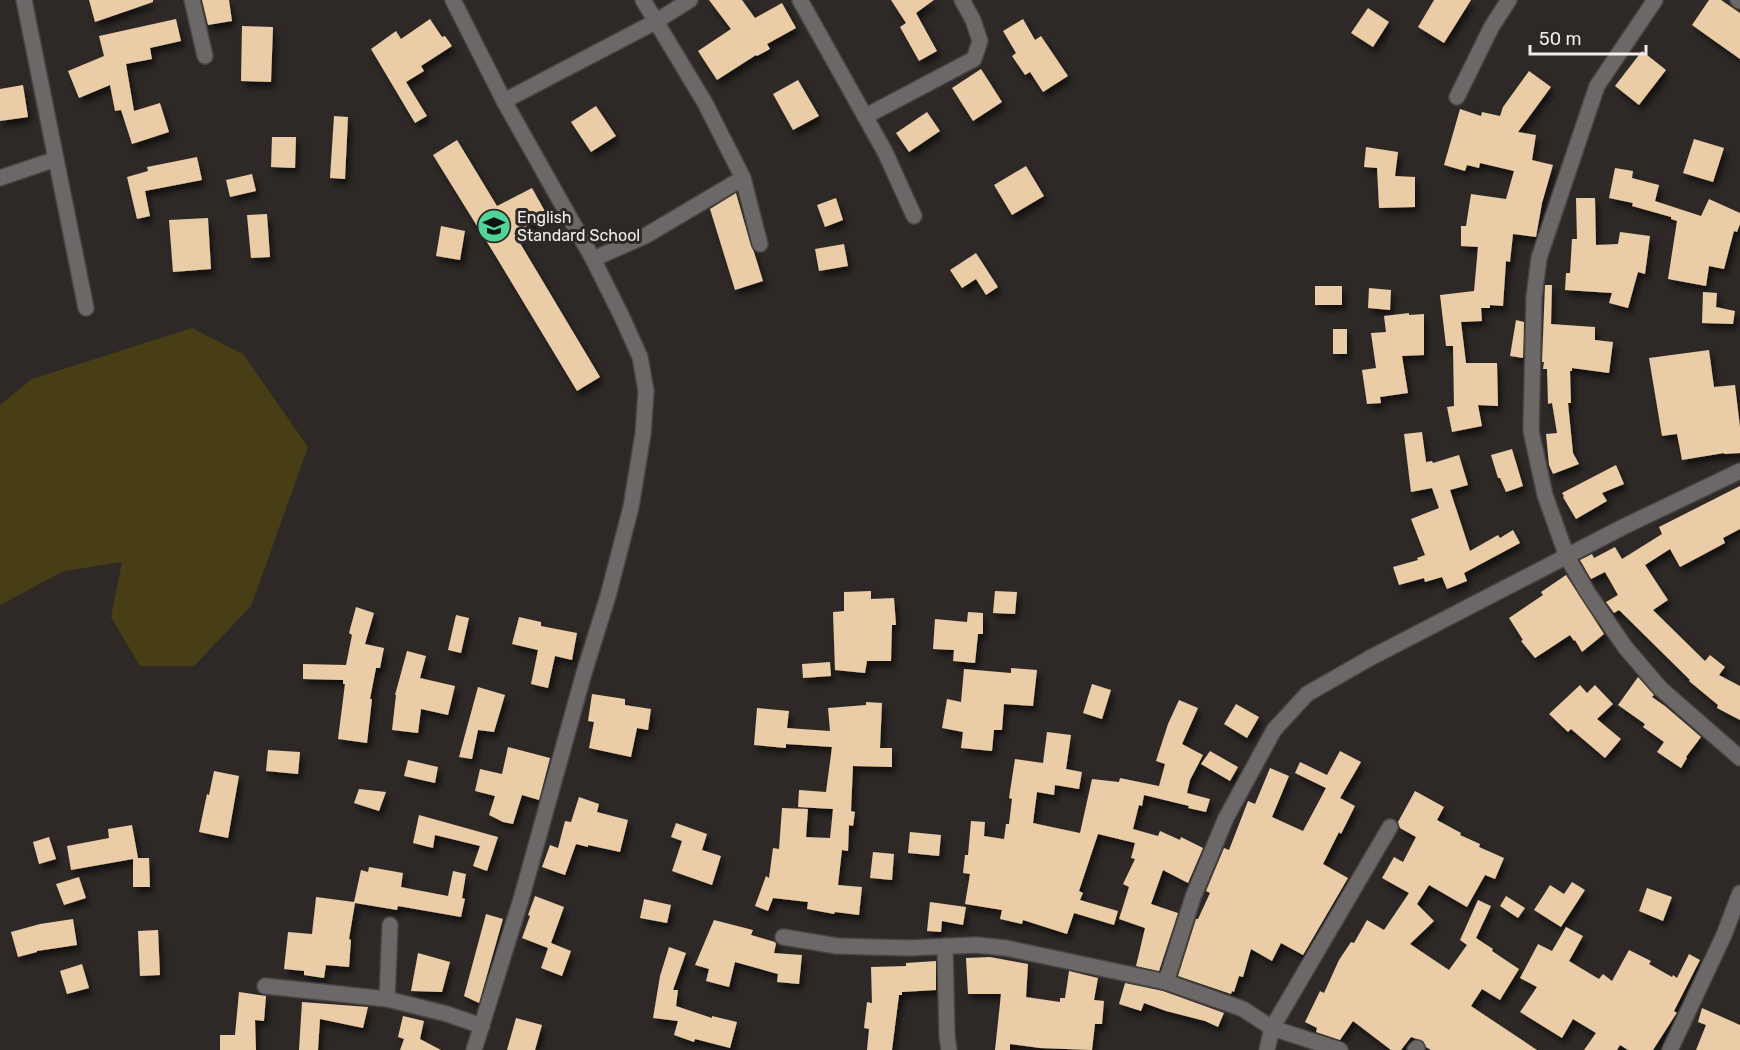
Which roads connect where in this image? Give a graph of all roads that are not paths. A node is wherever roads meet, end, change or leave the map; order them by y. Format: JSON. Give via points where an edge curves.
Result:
{"nodes":[{"id":1,"x":24,"y":0,"type":"edge"},
{"id":2,"x":192,"y":0,"type":"edge"},
{"id":3,"x":453,"y":0,"type":"edge"},
{"id":4,"x":642,"y":0,"type":"edge"},
{"id":5,"x":690,"y":0,"type":"edge"},
{"id":6,"x":800,"y":0,"type":"edge"},
{"id":7,"x":962,"y":0,"type":"edge"},
{"id":8,"x":1509,"y":0,"type":"edge"},
{"id":9,"x":1655,"y":0,"type":"edge"},
{"id":10,"x":655,"y":22,"type":"junction"},
{"id":11,"x":205,"y":56,"type":"dead end"},
{"id":12,"x":1456,"y":97,"type":"dead end"},
{"id":13,"x":504,"y":101,"type":"junction"},
{"id":14,"x":866,"y":116,"type":"junction"},
{"id":15,"x":56,"y":159,"type":"junction"},
{"id":16,"x":0,"y":178,"type":"edge"},
{"id":17,"x":743,"y":178,"type":"junction"},
{"id":18,"x":914,"y":216,"type":"dead end"},
{"id":19,"x":760,"y":244,"type":"dead end"},
{"id":20,"x":593,"y":259,"type":"junction"},
{"id":21,"x":86,"y":308,"type":"dead end"},
{"id":22,"x":1740,"y":471,"type":"edge"},
{"id":23,"x":1567,"y":557,"type":"junction"},
{"id":24,"x":1740,"y":758,"type":"edge"},
{"id":25,"x":1390,"y":827,"type":"dead end"},
{"id":26,"x":1740,"y":892,"type":"edge"},
{"id":27,"x":390,"y":925,"type":"dead end"},
{"id":28,"x":783,"y":937,"type":"dead end"},
{"id":29,"x":945,"y":946,"type":"junction"},
{"id":30,"x":1166,"y":982,"type":"junction"},
{"id":31,"x":265,"y":986,"type":"dead end"},
{"id":32,"x":387,"y":999,"type":"junction"},
{"id":33,"x":482,"y":1026,"type":"junction"},
{"id":34,"x":1272,"y":1028,"type":"junction"},
{"id":35,"x":474,"y":1050,"type":"edge"},
{"id":36,"x":949,"y":1050,"type":"edge"},
{"id":37,"x":1267,"y":1050,"type":"edge"},
{"id":38,"x":1340,"y":1050,"type":"edge"},
{"id":39,"x":1670,"y":1050,"type":"edge"}],
"edges":[{"from":1,"to":15,"type":"street"},
{"from":2,"to":11,"type":"street"},
{"from":3,"to":13,"type":"street"},
{"from":4,"to":10,"type":"street"},
{"from":5,"to":10,"type":"street"},
{"from":6,"to":14,"type":"street"},
{"from":7,"to":14,"type":"street","via":[[980,41],[974,59]]},
{"from":8,"to":12,"type":"street"},
{"from":9,"to":23,"type":"street","via":[[1597,86],[1539,258],[1534,297],[1531,431],[1545,495]]},
{"from":10,"to":13,"type":"street"},
{"from":10,"to":17,"type":"street","via":[[705,103]]},
{"from":13,"to":20,"type":"street"},
{"from":14,"to":18,"type":"street"},
{"from":15,"to":16,"type":"street"},
{"from":15,"to":21,"type":"street"},
{"from":17,"to":19,"type":"street"},
{"from":17,"to":20,"type":"street","via":[[645,236]]},
{"from":20,"to":33,"type":"street","via":[[640,357],[646,391],[643,434],[631,507],[608,596]]},
{"from":22,"to":23,"type":"street"},
{"from":23,"to":24,"type":"street","via":[[1624,647],[1661,689]]},
{"from":23,"to":30,"type":"street","via":[[1307,694],[1274,730],[1226,818],[1193,897]]},
{"from":25,"to":34,"type":"street"},
{"from":26,"to":39,"type":"street"},
{"from":27,"to":32,"type":"street"},
{"from":28,"to":29,"type":"street","via":[[837,946]]},
{"from":29,"to":30,"type":"street","via":[[1006,948]]},
{"from":29,"to":36,"type":"street"},
{"from":30,"to":34,"type":"street","via":[[1243,1009]]},
{"from":31,"to":32,"type":"street"},
{"from":32,"to":33,"type":"street"},
{"from":33,"to":35,"type":"street"},
{"from":34,"to":37,"type":"street"},
{"from":34,"to":38,"type":"street"}]}
